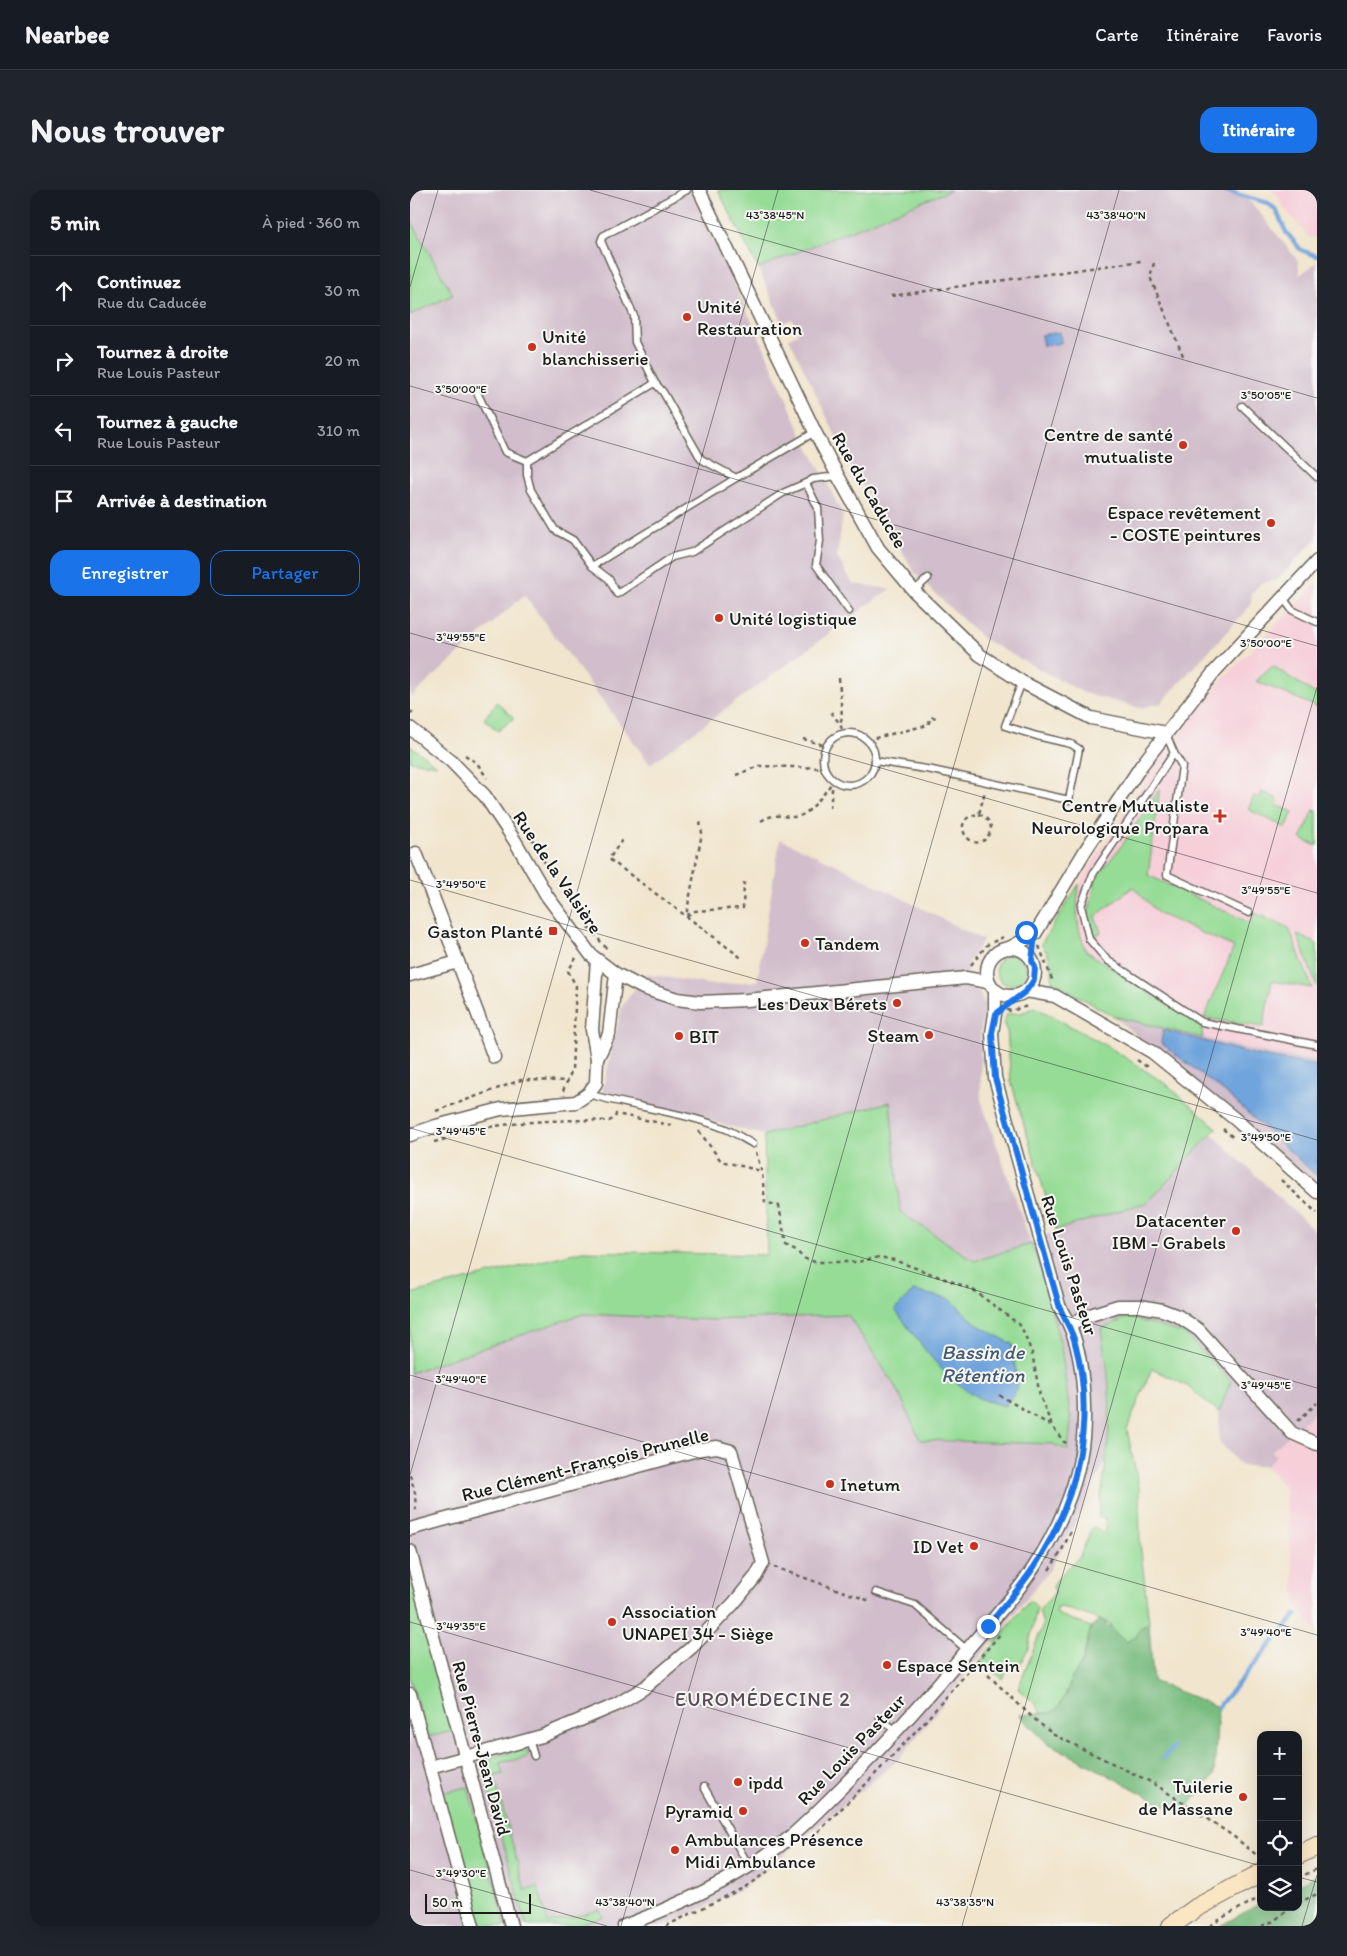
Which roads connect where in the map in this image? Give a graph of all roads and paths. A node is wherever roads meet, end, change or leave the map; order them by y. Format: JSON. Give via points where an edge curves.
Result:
{"nodes":[{"id":1,"x":688,"y":190,"type":"edge"},
{"id":2,"x":699,"y":190,"type":"edge"},
{"id":3,"x":1141,"y":261,"type":"dead end"},
{"id":4,"x":1154,"y":263,"type":"dead end"},
{"id":5,"x":891,"y":296,"type":"dead end"},
{"id":6,"x":1184,"y":358,"type":"dead end"},
{"id":7,"x":655,"y":383,"type":"junction"},
{"id":8,"x":476,"y":390,"type":"dead end"},
{"id":9,"x":1242,"y":406,"type":"dead end"},
{"id":10,"x":815,"y":432,"type":"junction"},
{"id":11,"x":527,"y":461,"type":"junction"},
{"id":12,"x":838,"y":476,"type":"junction"},
{"id":13,"x":1317,"y":477,"type":"edge"},
{"id":14,"x":736,"y":478,"type":"junction"},
{"id":15,"x":806,"y":483,"type":"junction"},
{"id":16,"x":1317,"y":561,"type":"edge"},
{"id":17,"x":592,"y":566,"type":"junction"},
{"id":18,"x":928,"y":578,"type":"dead end"},
{"id":19,"x":914,"y":591,"type":"junction"},
{"id":20,"x":1283,"y":598,"type":"junction"},
{"id":21,"x":849,"y":611,"type":"dead end"},
{"id":22,"x":1317,"y":622,"type":"edge"},
{"id":23,"x":839,"y":678,"type":"dead end"},
{"id":24,"x":1022,"y":682,"type":"junction"},
{"id":25,"x":410,"y":711,"type":"edge"},
{"id":26,"x":832,"y":712,"type":"dead end"},
{"id":27,"x":937,"y":718,"type":"dead end"},
{"id":28,"x":414,"y":722,"type":"edge"},
{"id":29,"x":840,"y":724,"type":"junction"},
{"id":30,"x":1166,"y":733,"type":"junction"},
{"id":31,"x":844,"y":734,"type":"junction"},
{"id":32,"x":803,"y":739,"type":"dead end"},
{"id":33,"x":867,"y":740,"type":"junction"},
{"id":34,"x":827,"y":746,"type":"junction"},
{"id":35,"x":459,"y":750,"type":"dead end"},
{"id":36,"x":1174,"y":753,"type":"junction"},
{"id":37,"x":875,"y":761,"type":"junction"},
{"id":38,"x":825,"y":768,"type":"junction"},
{"id":39,"x":736,"y":775,"type":"dead end"},
{"id":40,"x":488,"y":778,"type":"dead end"},
{"id":41,"x":834,"y":779,"type":"junction"},
{"id":42,"x":988,"y":783,"type":"junction"},
{"id":43,"x":830,"y":808,"type":"dead end"},
{"id":44,"x":979,"y":814,"type":"junction"},
{"id":45,"x":761,"y":821,"type":"dead end"},
{"id":46,"x":520,"y":822,"type":"dead end"},
{"id":47,"x":700,"y":822,"type":"dead end"},
{"id":48,"x":622,"y":840,"type":"dead end"},
{"id":49,"x":416,"y":853,"type":"dead end"},
{"id":50,"x":547,"y":867,"type":"dead end"},
{"id":51,"x":744,"y":882,"type":"dead end"},
{"id":52,"x":1249,"y":913,"type":"dead end"},
{"id":53,"x":686,"y":916,"type":"junction"},
{"id":54,"x":587,"y":925,"type":"dead end"},
{"id":55,"x":1035,"y":934,"type":"junction"},
{"id":56,"x":1010,"y":941,"type":"junction"},
{"id":57,"x":612,"y":953,"type":"dead end"},
{"id":58,"x":743,"y":959,"type":"dead end"},
{"id":59,"x":597,"y":960,"type":"junction"},
{"id":60,"x":988,"y":961,"type":"junction"},
{"id":61,"x":458,"y":962,"type":"junction"},
{"id":62,"x":1034,"y":967,"type":"junction"},
{"id":63,"x":616,"y":974,"type":"junction"},
{"id":64,"x":410,"y":976,"type":"edge"},
{"id":65,"x":966,"y":978,"type":"junction"},
{"id":66,"x":576,"y":986,"type":"dead end"},
{"id":67,"x":992,"y":986,"type":"junction"},
{"id":68,"x":1023,"y":993,"type":"junction"},
{"id":69,"x":1055,"y":996,"type":"junction"},
{"id":70,"x":1035,"y":1003,"type":"dead end"},
{"id":71,"x":996,"y":1014,"type":"junction"},
{"id":72,"x":1317,"y":1046,"type":"edge"},
{"id":73,"x":494,"y":1057,"type":"dead end"},
{"id":74,"x":597,"y":1059,"type":"junction"},
{"id":75,"x":1135,"y":1059,"type":"dead end"},
{"id":76,"x":1150,"y":1069,"type":"dead end"},
{"id":77,"x":588,"y":1094,"type":"junction"},
{"id":78,"x":428,"y":1114,"type":"dead end"},
{"id":79,"x":488,"y":1127,"type":"dead end"},
{"id":80,"x":680,"y":1127,"type":"dead end"},
{"id":81,"x":1222,"y":1127,"type":"dead end"},
{"id":82,"x":699,"y":1130,"type":"dead end"},
{"id":83,"x":410,"y":1135,"type":"edge"},
{"id":84,"x":454,"y":1136,"type":"dead end"},
{"id":85,"x":1236,"y":1140,"type":"dead end"},
{"id":86,"x":428,"y":1144,"type":"dead end"},
{"id":87,"x":753,"y":1144,"type":"joint"},
{"id":88,"x":761,"y":1171,"type":"junction"},
{"id":89,"x":1278,"y":1176,"type":"dead end"},
{"id":90,"x":1317,"y":1192,"type":"edge"},
{"id":91,"x":1317,"y":1213,"type":"edge"},
{"id":92,"x":1070,"y":1326,"type":"junction"},
{"id":93,"x":999,"y":1395,"type":"dead end"},
{"id":94,"x":1317,"y":1403,"type":"edge"},
{"id":95,"x":1052,"y":1426,"type":"junction"},
{"id":96,"x":1290,"y":1429,"type":"junction"},
{"id":97,"x":1068,"y":1443,"type":"dead end"},
{"id":98,"x":1316,"y":1444,"type":"edge"},
{"id":99,"x":410,"y":1475,"type":"edge"},
{"id":100,"x":1073,"y":1527,"type":"dead end"},
{"id":101,"x":413,"y":1528,"type":"edge"},
{"id":102,"x":410,"y":1551,"type":"edge"},
{"id":103,"x":763,"y":1563,"type":"junction"},
{"id":104,"x":1045,"y":1576,"type":"dead end"},
{"id":105,"x":876,"y":1592,"type":"dead end"},
{"id":106,"x":875,"y":1602,"type":"dead end"},
{"id":107,"x":1005,"y":1628,"type":"dead end"},
{"id":108,"x":967,"y":1650,"type":"junction"},
{"id":109,"x":988,"y":1675,"type":"dead end"},
{"id":110,"x":410,"y":1694,"type":"edge"},
{"id":111,"x":880,"y":1718,"type":"dead end"},
{"id":112,"x":896,"y":1731,"type":"junction"},
{"id":113,"x":529,"y":1739,"type":"junction"},
{"id":114,"x":465,"y":1756,"type":"junction"},
{"id":115,"x":534,"y":1756,"type":"dead end"},
{"id":116,"x":430,"y":1767,"type":"junction"},
{"id":117,"x":704,"y":1787,"type":"dead end"},
{"id":118,"x":817,"y":1832,"type":"dead end"},
{"id":119,"x":1317,"y":1846,"type":"edge"},
{"id":120,"x":1302,"y":1853,"type":"edge"},
{"id":121,"x":1257,"y":1856,"type":"edge"},
{"id":122,"x":748,"y":1866,"type":"junction"},
{"id":123,"x":773,"y":1868,"type":"dead end"},
{"id":124,"x":1317,"y":1869,"type":"edge"},
{"id":125,"x":1257,"y":1874,"type":"edge"},
{"id":126,"x":1302,"y":1876,"type":"edge"},
{"id":127,"x":1317,"y":1894,"type":"edge"},
{"id":128,"x":1257,"y":1899,"type":"edge"},
{"id":129,"x":1302,"y":1901,"type":"edge"},
{"id":130,"x":1286,"y":1911,"type":"edge"},
{"id":131,"x":473,"y":1926,"type":"edge"},
{"id":132,"x":511,"y":1926,"type":"edge"},
{"id":133,"x":624,"y":1926,"type":"edge"},
{"id":134,"x":666,"y":1926,"type":"edge"},
{"id":135,"x":1171,"y":1926,"type":"edge"},
{"id":136,"x":1210,"y":1926,"type":"edge"},
{"id":137,"x":1262,"y":1926,"type":"edge"}],
"edges":[{"from":1,"to":7,"type":"lane","via":[[603,236],[601,241],[634,316],[635,342]]},
{"from":2,"to":10,"type":"street","name":"Rue du Caducée"},
{"from":3,"to":5,"type":"path"},
{"from":4,"to":6,"type":"path","via":[[1150,277]]},
{"from":7,"to":11,"type":"lane"},
{"from":7,"to":14,"type":"lane","via":[[701,459]]},
{"from":8,"to":11,"type":"lane","via":[[505,452]]},
{"from":9,"to":13,"type":"lane"},
{"from":10,"to":12,"type":"street","name":"Rue du Caducée"},
{"from":10,"to":14,"type":"lane"},
{"from":11,"to":17,"type":"lane","via":[[532,490],[555,530],[573,540]]},
{"from":12,"to":15,"type":"lane"},
{"from":12,"to":19,"type":"street","name":"Rue du Caducée","via":[[878,548]]},
{"from":14,"to":17,"type":"lane"},
{"from":15,"to":17,"type":"lane","via":[[783,493],[692,552],[672,557],[617,594],[609,579]]},
{"from":15,"to":21,"type":"lane","via":[[818,508],[820,540],[816,565]]},
{"from":16,"to":20,"type":"street"},
{"from":18,"to":19,"type":"lane"},
{"from":19,"to":24,"type":"street","name":"Rue du Caducée","via":[[980,655]]},
{"from":20,"to":22,"type":"lane","via":[[1292,610]]},
{"from":20,"to":30,"type":"street","via":[[1214,672]]},
{"from":23,"to":29,"type":"path"},
{"from":24,"to":30,"type":"street","name":"Rue du Caducée","via":[[1091,718]]},
{"from":24,"to":42,"type":"lane","via":[[1005,726],[1079,749],[1068,800]]},
{"from":25,"to":28,"type":"path"},
{"from":26,"to":29,"type":"path"},
{"from":27,"to":33,"type":"path","via":[[931,718],[928,725]]},
{"from":28,"to":59,"type":"street","name":"Rue de la Valsière","via":[[485,796],[547,896]]},
{"from":29,"to":31,"type":"path"},
{"from":30,"to":36,"type":"lane"},
{"from":30,"to":55,"type":"street","via":[[1090,843]]},
{"from":31,"to":33,"type":"lane","via":[[860,735]]},
{"from":31,"to":34,"type":"lane"},
{"from":32,"to":34,"type":"path"},
{"from":33,"to":37,"type":"lane","via":[[872,746]]},
{"from":34,"to":38,"type":"lane"},
{"from":35,"to":40,"type":"path","via":[[477,763]]},
{"from":36,"to":52,"type":"lane","via":[[1182,766],[1167,875]]},
{"from":36,"to":72,"type":"lane","via":[[1093,874],[1081,906],[1089,939],[1107,960],[1202,1022]]},
{"from":37,"to":41,"type":"lane","via":[[864,780],[848,785]]},
{"from":37,"to":42,"type":"lane"},
{"from":38,"to":39,"type":"path","via":[[759,766]]},
{"from":38,"to":41,"type":"lane"},
{"from":41,"to":43,"type":"path"},
{"from":41,"to":45,"type":"path","via":[[806,812],[799,816],[770,815]]},
{"from":42,"to":44,"type":"path"},
{"from":44,"to":44,"type":"path","via":[[966,819],[963,826],[968,839],[975,842],[988,837],[991,830],[986,817]]},
{"from":46,"to":50,"type":"path"},
{"from":47,"to":53,"type":"path","via":[[702,833]]},
{"from":48,"to":53,"type":"path","via":[[609,859]]},
{"from":49,"to":61,"type":"street"},
{"from":51,"to":53,"type":"path","via":[[744,908],[695,911]]},
{"from":53,"to":58,"type":"path"},
{"from":54,"to":57,"type":"path"},
{"from":55,"to":56,"type":"street"},
{"from":55,"to":62,"type":"street"},
{"from":55,"to":69,"type":"path","via":[[1055,986]]},
{"from":56,"to":60,"type":"street"},
{"from":56,"to":62,"type":"street","via":[[1024,951]]},
{"from":56,"to":65,"type":"path","via":[[998,938],[987,945],[966,969]]},
{"from":59,"to":63,"type":"street","name":"Rue de la Valsière"},
{"from":59,"to":74,"type":"street","via":[[592,1030]]},
{"from":60,"to":65,"type":"street"},
{"from":60,"to":67,"type":"street","via":[[986,968]]},
{"from":61,"to":64,"type":"street"},
{"from":61,"to":73,"type":"street"},
{"from":62,"to":68,"type":"street","via":[[1034,980]]},
{"from":62,"to":69,"type":"street"},
{"from":63,"to":65,"type":"street","name":"Rue de la Valsière","via":[[643,988],[677,999],[700,1002]]},
{"from":63,"to":74,"type":"street","via":[[609,1034]]},
{"from":65,"to":67,"type":"street","name":"Rue de la Valsière"},
{"from":66,"to":78,"type":"path","via":[[569,1081],[521,1080]]},
{"from":67,"to":68,"type":"street","via":[[1007,996]]},
{"from":67,"to":71,"type":"street","name":"Rue Louis Pasteur"},
{"from":68,"to":69,"type":"street"},
{"from":68,"to":71,"type":"street"},
{"from":69,"to":90,"type":"street","via":[[1152,1052],[1235,1119]]},
{"from":70,"to":71,"type":"path"},
{"from":71,"to":92,"type":"street","name":"Rue Louis Pasteur","via":[[992,1033],[995,1078],[1062,1315]]},
{"from":74,"to":77,"type":"street","via":[[596,1083]]},
{"from":75,"to":76,"type":"path"},
{"from":77,"to":83,"type":"street","via":[[576,1102],[501,1109]]},
{"from":77,"to":87,"type":"lane","via":[[727,1129]]},
{"from":79,"to":80,"type":"path","via":[[558,1120],[609,1121],[616,1114]]},
{"from":81,"to":85,"type":"path"},
{"from":82,"to":88,"type":"path","via":[[721,1161]]},
{"from":84,"to":86,"type":"path"},
{"from":87,"to":88,"type":"path"},
{"from":88,"to":95,"type":"path","via":[[765,1202],[779,1206],[786,1245],[803,1258],[815,1262],[858,1262],[879,1257],[894,1260],[972,1289],[1021,1326],[1032,1353],[1040,1396]]},
{"from":89,"to":91,"type":"path"},
{"from":92,"to":96,"type":"street","via":[[1084,1317],[1118,1306],[1140,1306],[1178,1316],[1199,1330]]},
{"from":92,"to":108,"type":"street","name":"Rue Louis Pasteur","via":[[1084,1396],[1083,1438],[1066,1507],[1038,1561]]},
{"from":93,"to":95,"type":"path"},
{"from":94,"to":96,"type":"path"},
{"from":95,"to":97,"type":"path"},
{"from":96,"to":98,"type":"street"},
{"from":99,"to":101,"type":"path","via":[[415,1493]]},
{"from":100,"to":104,"type":"path"},
{"from":101,"to":103,"type":"street","name":"Rue Clément-François Prunelle","via":[[717,1447],[731,1451]]},
{"from":102,"to":114,"type":"street","name":"Rue Pierre-Jean David"},
{"from":103,"to":106,"type":"path"},
{"from":103,"to":113,"type":"street","via":[[743,1592],[698,1641],[644,1688],[616,1705]]},
{"from":105,"to":108,"type":"lane","via":[[915,1605]]},
{"from":107,"to":118,"type":"path","via":[[922,1725]]},
{"from":108,"to":112,"type":"street","name":"Rue Louis Pasteur"},
{"from":109,"to":121,"type":"path","via":[[1054,1735],[1153,1783]]},
{"from":110,"to":116,"type":"street"},
{"from":111,"to":112,"type":"lane"},
{"from":112,"to":122,"type":"street","name":"Rue Louis Pasteur","via":[[814,1815],[780,1846]]},
{"from":113,"to":114,"type":"street"},
{"from":113,"to":115,"type":"lane"},
{"from":114,"to":116,"type":"street"},
{"from":114,"to":132,"type":"street","name":"Rue Pierre-Jean David"},
{"from":116,"to":131,"type":"street"},
{"from":117,"to":122,"type":"lane"},
{"from":119,"to":120,"type":"main road"},
{"from":122,"to":133,"type":"street","name":"Rue Louis Pasteur","via":[[702,1894]]},
{"from":123,"to":134,"type":"path","via":[[729,1895]]},
{"from":124,"to":126,"type":"path"},
{"from":125,"to":135,"type":"main road","via":[[1196,1908]]},
{"from":127,"to":129,"type":"path"},
{"from":128,"to":136,"type":"path"},
{"from":130,"to":137,"type":"path"}]}
